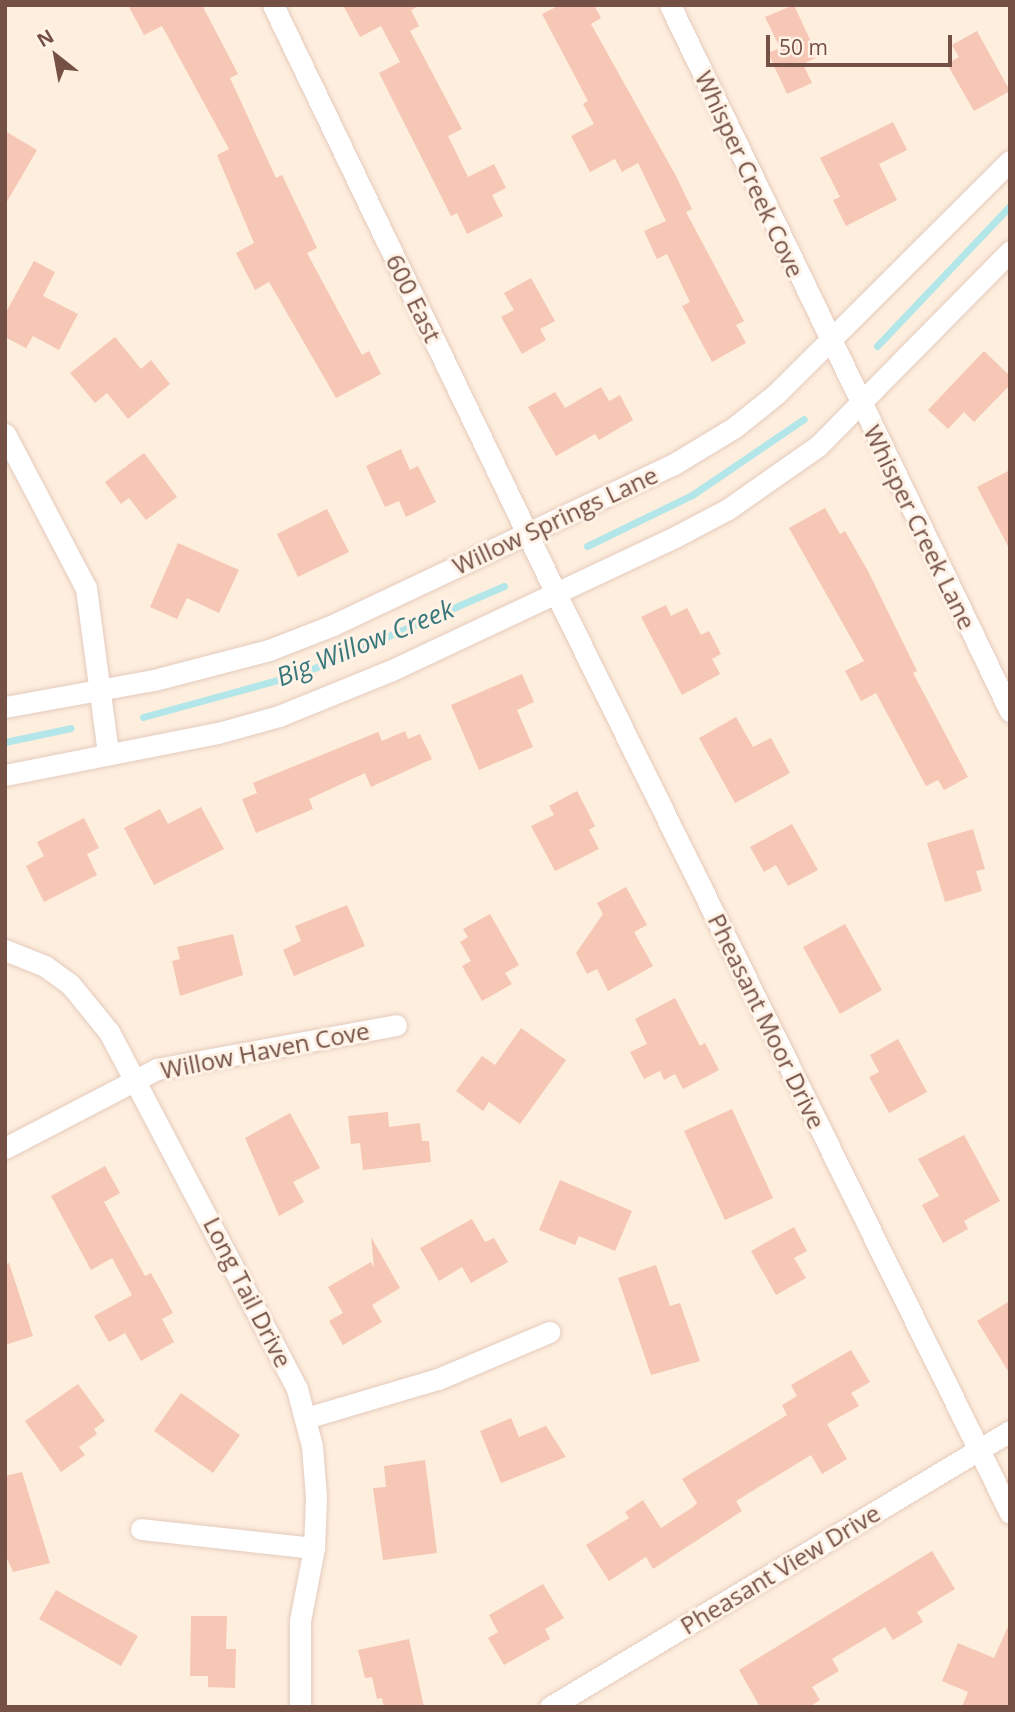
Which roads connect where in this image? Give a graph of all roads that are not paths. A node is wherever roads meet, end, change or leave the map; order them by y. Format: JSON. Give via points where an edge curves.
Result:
{"nodes":[{"id":1,"x":273,"y":5,"type":"edge"},
{"id":2,"x":670,"y":5,"type":"edge"},
{"id":3,"x":1010,"y":161,"type":"edge"},
{"id":4,"x":1010,"y":251,"type":"edge"},
{"id":5,"x":831,"y":343,"type":"junction"},
{"id":6,"x":861,"y":405,"type":"junction"},
{"id":7,"x":5,"y":434,"type":"edge"},
{"id":8,"x":527,"y":532,"type":"junction"},
{"id":9,"x":554,"y":591,"type":"junction"},
{"id":10,"x":102,"y":690,"type":"junction"},
{"id":11,"x":5,"y":707,"type":"edge"},
{"id":12,"x":1010,"y":711,"type":"edge"},
{"id":13,"x":108,"y":753,"type":"junction"},
{"id":14,"x":5,"y":775,"type":"edge"},
{"id":15,"x":5,"y":950,"type":"edge"},
{"id":16,"x":396,"y":1025,"type":"dead end"},
{"id":17,"x":136,"y":1079,"type":"junction"},
{"id":18,"x":5,"y":1148,"type":"edge"},
{"id":19,"x":548,"y":1332,"type":"dead end"},
{"id":20,"x":306,"y":1418,"type":"junction"},
{"id":21,"x":1010,"y":1432,"type":"edge"},
{"id":22,"x":979,"y":1450,"type":"junction"},
{"id":23,"x":1010,"y":1513,"type":"edge"},
{"id":24,"x":141,"y":1529,"type":"dead end"},
{"id":25,"x":314,"y":1548,"type":"junction"},
{"id":26,"x":300,"y":1707,"type":"edge"},
{"id":27,"x":550,"y":1707,"type":"edge"}],
"edges":[{"from":1,"to":8,"type":"street","name":"600 East"},
{"from":2,"to":5,"type":"street","name":"Whisper Creek Cove"},
{"from":3,"to":5,"type":"street","name":"Willow Springs Lane"},
{"from":4,"to":6,"type":"street"},
{"from":5,"to":6,"type":"street","name":"Whisper Creek Lane"},
{"from":5,"to":8,"type":"street","name":"Willow Springs Lane","via":[[776,394],[704,447]]},
{"from":6,"to":9,"type":"street","via":[[818,446],[728,509]]},
{"from":6,"to":12,"type":"street","name":"Whisper Creek Lane"},
{"from":7,"to":10,"type":"street","via":[[80,574]]},
{"from":8,"to":9,"type":"street","name":"600 East"},
{"from":8,"to":10,"type":"street","name":"Willow Springs Lane","via":[[333,625],[269,650]]},
{"from":9,"to":13,"type":"street","via":[[390,671],[292,711],[218,733]]},
{"from":9,"to":22,"type":"street","name":"Pheasant Moor Drive"},
{"from":10,"to":11,"type":"street","name":"Willow Springs Lane"},
{"from":10,"to":13,"type":"street"},
{"from":13,"to":14,"type":"street"},
{"from":15,"to":17,"type":"street","name":"Long Tail Drive","via":[[45,966],[70,984],[110,1032]]},
{"from":16,"to":17,"type":"street","name":"Willow Haven Cove","via":[[199,1058]]},
{"from":17,"to":18,"type":"street","name":"Willow Haven Cove"},
{"from":17,"to":20,"type":"street","name":"Long Tail Drive","via":[[283,1357]]},
{"from":19,"to":20,"type":"street","via":[[438,1379]]},
{"from":20,"to":25,"type":"street","name":"Long Tail Drive","via":[[315,1467]]},
{"from":21,"to":22,"type":"street","name":"Pheasant View Drive"},
{"from":22,"to":23,"type":"street","name":"Pheasant Moor Drive"},
{"from":22,"to":27,"type":"street","name":"Pheasant View Drive"},
{"from":24,"to":25,"type":"street"},
{"from":25,"to":26,"type":"street","name":"Long Tail Drive","via":[[300,1620]]}]}
